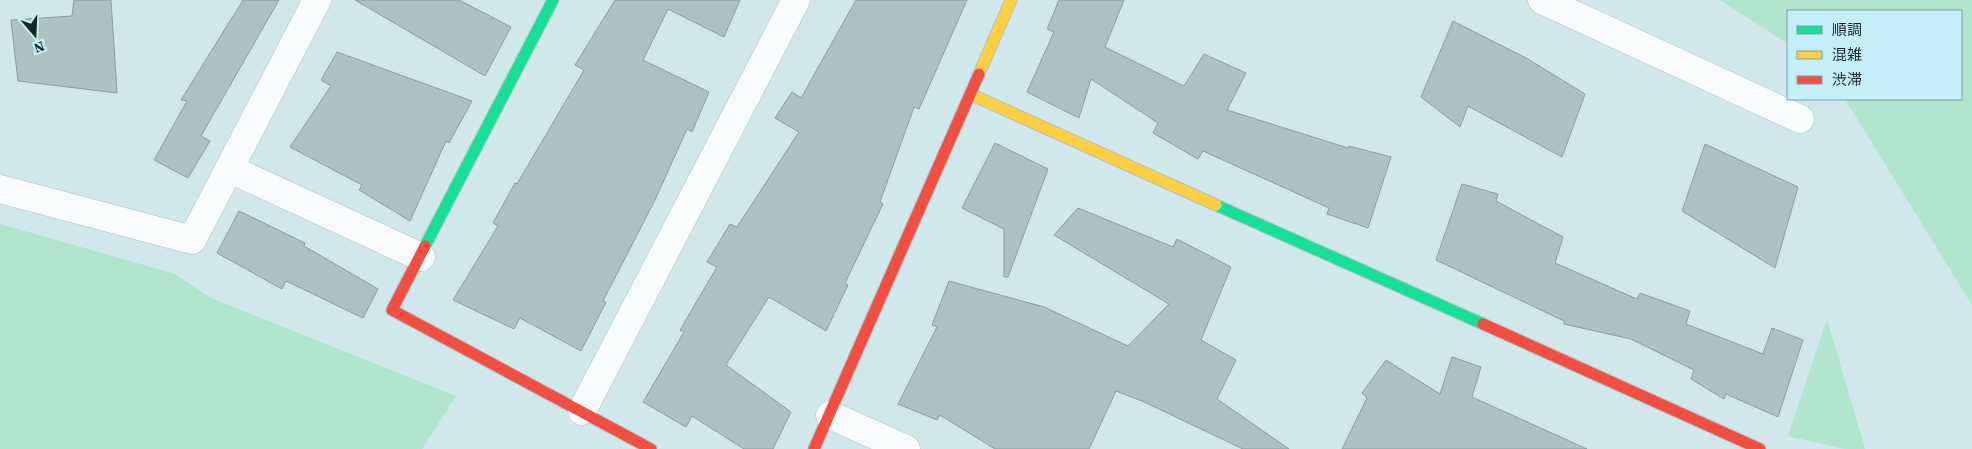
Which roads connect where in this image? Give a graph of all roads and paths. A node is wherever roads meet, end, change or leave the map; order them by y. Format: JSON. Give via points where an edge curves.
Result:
{"nodes":[{"id":1,"x":316,"y":0,"type":"edge"},
{"id":2,"x":554,"y":0,"type":"edge"},
{"id":3,"x":796,"y":0,"type":"edge"},
{"id":4,"x":1011,"y":0,"type":"edge"},
{"id":5,"x":1542,"y":0,"type":"edge"},
{"id":6,"x":970,"y":94,"type":"junction"},
{"id":7,"x":1800,"y":119,"type":"dead end"},
{"id":8,"x":230,"y":169,"type":"junction"},
{"id":9,"x":0,"y":189,"type":"edge"},
{"id":10,"x":421,"y":257,"type":"junction"},
{"id":11,"x":582,"y":411,"type":"junction"},
{"id":12,"x":830,"y":415,"type":"junction"},
{"id":13,"x":652,"y":449,"type":"edge"},
{"id":14,"x":814,"y":449,"type":"edge"},
{"id":15,"x":906,"y":449,"type":"edge"},
{"id":16,"x":1760,"y":449,"type":"edge"}],
"edges":[{"from":1,"to":8,"type":"street"},
{"from":2,"to":10,"type":"street"},
{"from":3,"to":11,"type":"street"},
{"from":4,"to":6,"type":"street"},
{"from":5,"to":7,"type":"street"},
{"from":6,"to":12,"type":"street"},
{"from":6,"to":16,"type":"street"},
{"from":8,"to":9,"type":"street","via":[[192,240]]},
{"from":8,"to":10,"type":"street"},
{"from":10,"to":11,"type":"street","via":[[392,310]]},
{"from":11,"to":13,"type":"street"},
{"from":12,"to":14,"type":"street"},
{"from":12,"to":15,"type":"street"}]}
